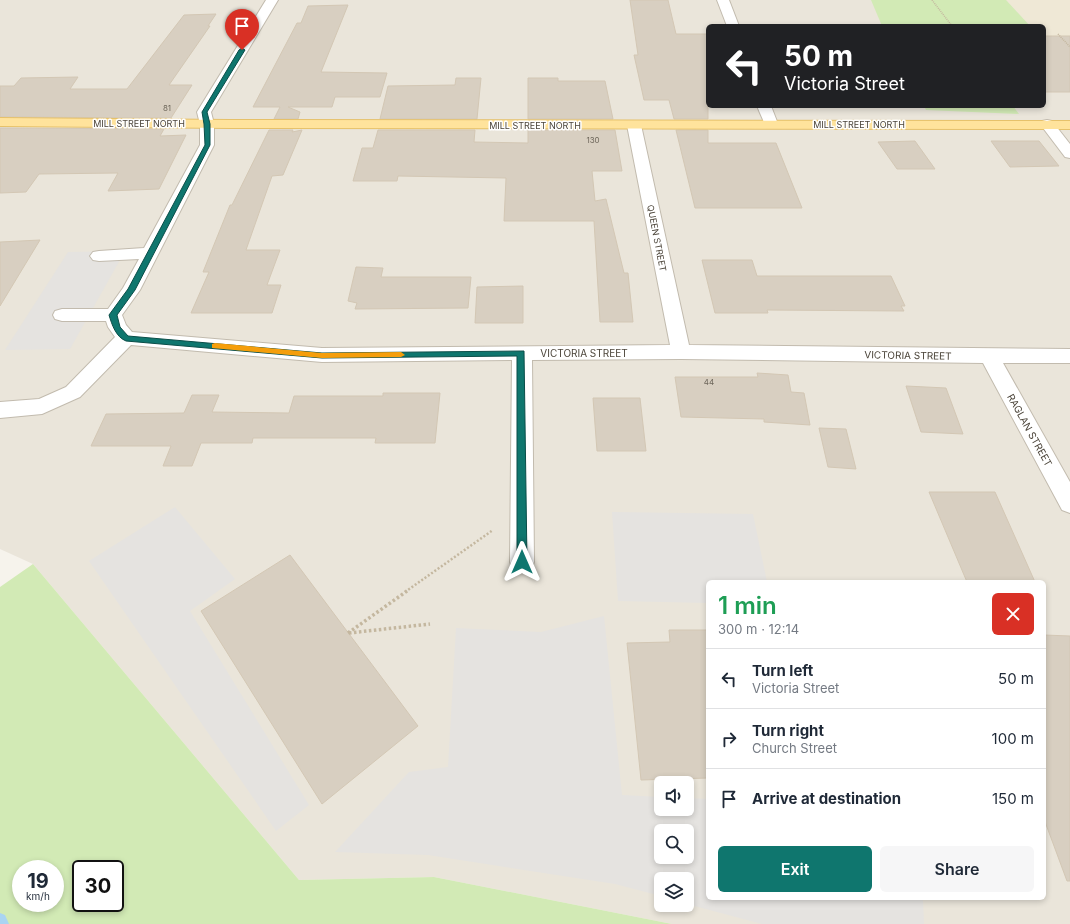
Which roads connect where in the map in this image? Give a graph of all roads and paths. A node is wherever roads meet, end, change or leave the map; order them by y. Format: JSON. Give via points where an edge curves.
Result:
{"nodes":[{"id":1,"x":272,"y":0,"type":"edge"},
{"id":2,"x":723,"y":0,"type":"edge"},
{"id":3,"x":932,"y":0,"type":"edge"},
{"id":4,"x":732,"y":24,"type":"edge"},
{"id":5,"x":950,"y":24,"type":"edge"},
{"id":6,"x":1058,"y":34,"type":"dead end"},
{"id":7,"x":1070,"y":47,"type":"edge"},
{"id":8,"x":765,"y":108,"type":"edge"},
{"id":9,"x":0,"y":122,"type":"edge"},
{"id":10,"x":207,"y":124,"type":"junction"},
{"id":11,"x":771,"y":124,"type":"junction"},
{"id":12,"x":1047,"y":124,"type":"junction"},
{"id":13,"x":634,"y":125,"type":"junction"},
{"id":14,"x":1070,"y":125,"type":"edge"},
{"id":15,"x":1070,"y":154,"type":"edge"},
{"id":16,"x":151,"y":253,"type":"junction"},
{"id":17,"x":99,"y":256,"type":"dead end"},
{"id":18,"x":62,"y":315,"type":"dead end"},
{"id":19,"x":113,"y":315,"type":"junction"},
{"id":20,"x":126,"y":338,"type":"junction"},
{"id":21,"x":681,"y":352,"type":"junction"},
{"id":22,"x":522,"y":353,"type":"junction"},
{"id":23,"x":989,"y":356,"type":"junction"},
{"id":24,"x":1070,"y":356,"type":"edge"},
{"id":25,"x":0,"y":410,"type":"edge"},
{"id":26,"x":1070,"y":503,"type":"edge"},
{"id":27,"x":522,"y":510,"type":"junction"},
{"id":28,"x":522,"y":562,"type":"dead end"},
{"id":29,"x":430,"y":624,"type":"dead end"}],
"edges":[{"from":1,"to":10,"type":"street","via":[[204,112]]},
{"from":2,"to":4,"type":"street"},
{"from":3,"to":5,"type":"path"},
{"from":6,"to":7,"type":"path"},
{"from":8,"to":11,"type":"street"},
{"from":9,"to":10,"type":"main road","name":"MILL STREET NORTH"},
{"from":10,"to":13,"type":"main road","name":"MILL STREET NORTH"},
{"from":10,"to":16,"type":"street","via":[[208,145]]},
{"from":11,"to":12,"type":"main road","name":"MILL STREET NORTH"},
{"from":11,"to":13,"type":"main road","name":"MILL STREET NORTH"},
{"from":12,"to":14,"type":"main road","name":"MILL STREET NORTH"},
{"from":12,"to":15,"type":"street"},
{"from":13,"to":21,"type":"street","name":"QUEEN STREET"},
{"from":16,"to":17,"type":"street"},
{"from":16,"to":19,"type":"street","via":[[132,290]]},
{"from":18,"to":19,"type":"street"},
{"from":19,"to":20,"type":"street","via":[[116,328]]},
{"from":20,"to":22,"type":"street","name":"VICTORIA STREET","via":[[322,355]]},
{"from":20,"to":25,"type":"street","via":[[74,392],[42,406]]},
{"from":21,"to":22,"type":"street","name":"VICTORIA STREET"},
{"from":21,"to":23,"type":"street","name":"VICTORIA STREET"},
{"from":22,"to":27,"type":"street"},
{"from":23,"to":24,"type":"street","name":"VICTORIA STREET"},
{"from":23,"to":26,"type":"street","name":"RAGLAN STREET"},
{"from":27,"to":28,"type":"street"},
{"from":27,"to":29,"type":"path","via":[[348,633]]}]}
